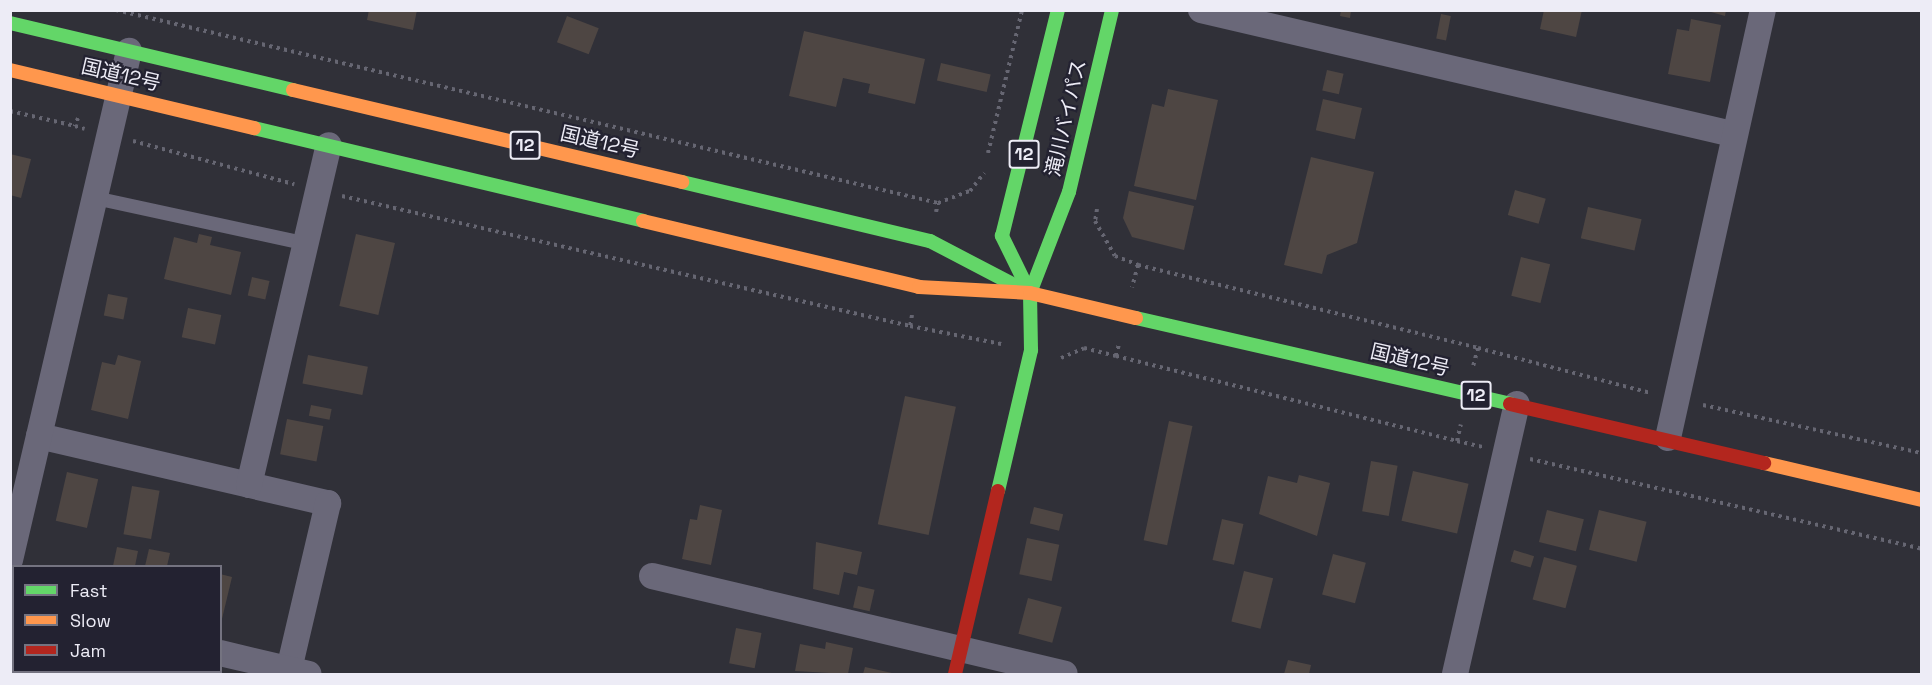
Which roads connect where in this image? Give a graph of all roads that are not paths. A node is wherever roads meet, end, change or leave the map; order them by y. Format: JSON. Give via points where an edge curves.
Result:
{"nodes":[{"id":1,"x":1058,"y":10,"type":"edge"},
{"id":2,"x":1112,"y":10,"type":"edge"},
{"id":3,"x":1201,"y":10,"type":"edge"},
{"id":4,"x":1763,"y":10,"type":"edge"},
{"id":5,"x":10,"y":23,"type":"edge"},
{"id":6,"x":129,"y":51,"type":"junction"},
{"id":7,"x":10,"y":70,"type":"edge"},
{"id":8,"x":118,"y":94,"type":"junction"},
{"id":9,"x":1732,"y":134,"type":"junction"},
{"id":10,"x":329,"y":145,"type":"junction"},
{"id":11,"x":95,"y":198,"type":"junction"},
{"id":12,"x":307,"y":244,"type":"junction"},
{"id":13,"x":1030,"y":293,"type":"junction"},
{"id":14,"x":1517,"y":404,"type":"junction"},
{"id":15,"x":39,"y":436,"type":"junction"},
{"id":16,"x":1668,"y":438,"type":"junction"},
{"id":17,"x":249,"y":485,"type":"junction"},
{"id":18,"x":1922,"y":500,"type":"edge"},
{"id":19,"x":10,"y":560,"type":"edge"},
{"id":20,"x":652,"y":576,"type":"dead end"},
{"id":21,"x":961,"y":649,"type":"junction"},
{"id":22,"x":222,"y":654,"type":"edge"},
{"id":23,"x":298,"y":673,"type":"edge"},
{"id":24,"x":955,"y":675,"type":"edge"},
{"id":25,"x":1065,"y":675,"type":"edge"},
{"id":26,"x":1455,"y":675,"type":"edge"}],
"edges":[{"from":1,"to":13,"type":"main road","name":"滝川バイパス","number":"12","via":[[1002,236]]},
{"from":2,"to":13,"type":"main road","name":"滝川バイパス","via":[[1069,192]]},
{"from":3,"to":9,"type":"street"},
{"from":4,"to":9,"type":"street"},
{"from":5,"to":6,"type":"main road","name":"国道12号","number":"12"},
{"from":6,"to":8,"type":"street"},
{"from":6,"to":13,"type":"main road","name":"国道12号","number":"12","via":[[930,241]]},
{"from":7,"to":8,"type":"main road","name":"国道12号","number":"12"},
{"from":8,"to":10,"type":"main road","name":"国道12号","number":"12"},
{"from":8,"to":11,"type":"street"},
{"from":9,"to":16,"type":"street"},
{"from":10,"to":12,"type":"street"},
{"from":10,"to":13,"type":"main road","name":"国道12号","number":"12","via":[[919,287]]},
{"from":11,"to":12,"type":"lane"},
{"from":11,"to":15,"type":"street"},
{"from":12,"to":17,"type":"street"},
{"from":13,"to":14,"type":"main road","name":"国道12号","number":"12"},
{"from":13,"to":21,"type":"main road","via":[[1031,350]]},
{"from":14,"to":16,"type":"main road","name":"国道12号","number":"12"},
{"from":14,"to":26,"type":"street"},
{"from":15,"to":17,"type":"street"},
{"from":15,"to":19,"type":"street"},
{"from":16,"to":18,"type":"main road","name":"国道12号","number":"12"},
{"from":17,"to":23,"type":"street","via":[[328,503]]},
{"from":20,"to":21,"type":"street"},
{"from":21,"to":24,"type":"main road"},
{"from":21,"to":25,"type":"street"},
{"from":22,"to":23,"type":"street"}]}
